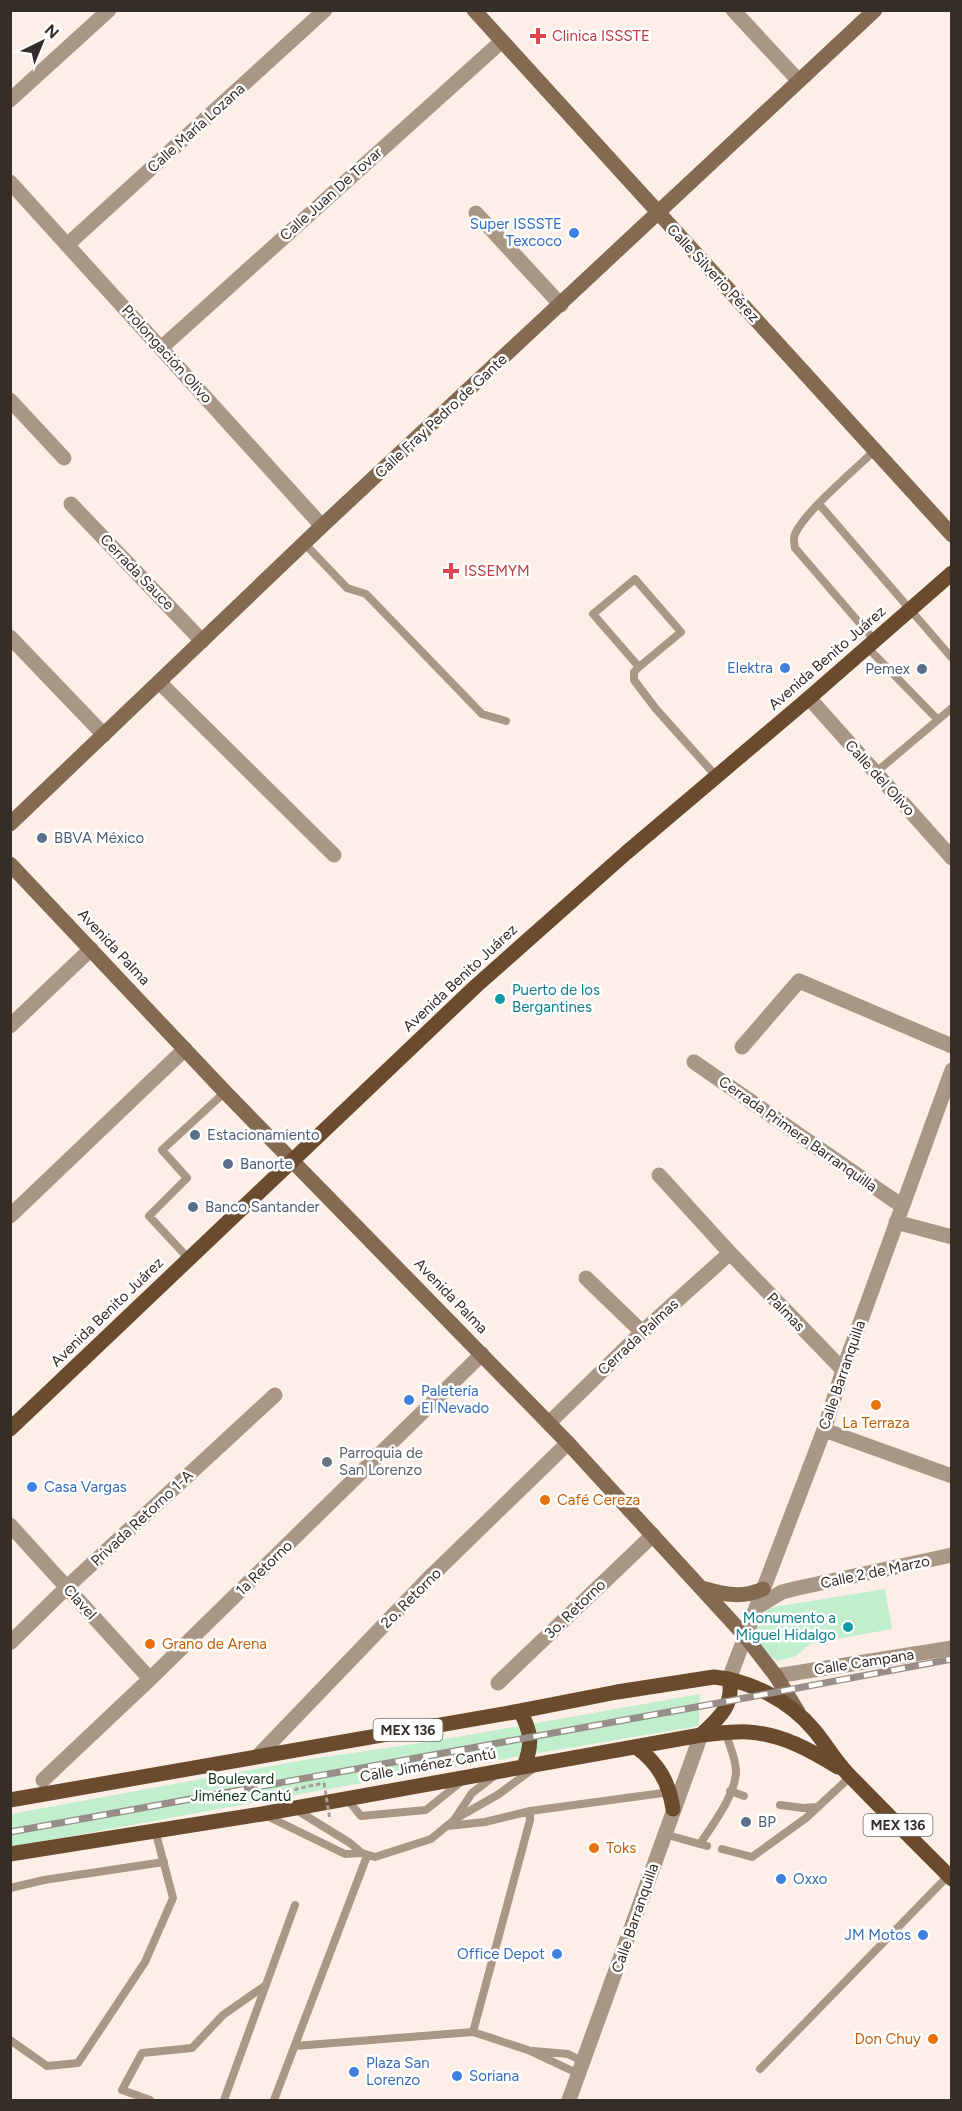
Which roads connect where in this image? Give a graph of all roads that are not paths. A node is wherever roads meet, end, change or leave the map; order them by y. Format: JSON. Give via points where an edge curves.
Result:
{"nodes":[{"id":1,"x":109,"y":10,"type":"edge"},
{"id":2,"x":325,"y":10,"type":"edge"},
{"id":3,"x":474,"y":10,"type":"edge"},
{"id":4,"x":733,"y":10,"type":"edge"},
{"id":5,"x":874,"y":10,"type":"edge"},
{"id":6,"x":502,"y":41,"type":"junction"},
{"id":7,"x":798,"y":80,"type":"junction"},
{"id":8,"x":10,"y":100,"type":"edge"},
{"id":9,"x":10,"y":182,"type":"edge"},
{"id":10,"x":476,"y":213,"type":"dead end"},
{"id":11,"x":657,"y":213,"type":"junction"},
{"id":12,"x":67,"y":245,"type":"junction"},
{"id":13,"x":561,"y":305,"type":"junction"},
{"id":14,"x":161,"y":348,"type":"junction"},
{"id":15,"x":10,"y":400,"type":"edge"},
{"id":16,"x":875,"y":450,"type":"junction"},
{"id":17,"x":64,"y":458,"type":"dead end"},
{"id":18,"x":71,"y":504,"type":"dead end"},
{"id":19,"x":819,"y":504,"type":"junction"},
{"id":20,"x":322,"y":526,"type":"junction"},
{"id":21,"x":951,"y":535,"type":"edge"},
{"id":22,"x":304,"y":543,"type":"junction"},
{"id":23,"x":951,"y":573,"type":"edge"},
{"id":24,"x":910,"y":610,"type":"junction"},
{"id":25,"x":10,"y":637,"type":"edge"},
{"id":26,"x":202,"y":641,"type":"junction"},
{"id":27,"x":871,"y":644,"type":"junction"},
{"id":28,"x":951,"y":658,"type":"edge"},
{"id":29,"x":639,"y":667,"type":"junction"},
{"id":30,"x":159,"y":682,"type":"junction"},
{"id":31,"x":809,"y":698,"type":"junction"},
{"id":32,"x":951,"y":708,"type":"edge"},
{"id":33,"x":938,"y":720,"type":"junction"},
{"id":34,"x":506,"y":721,"type":"dead end"},
{"id":35,"x":104,"y":735,"type":"junction"},
{"id":36,"x":875,"y":773,"type":"junction"},
{"id":37,"x":716,"y":777,"type":"junction"},
{"id":38,"x":10,"y":824,"type":"edge"},
{"id":39,"x":334,"y":855,"type":"dead end"},
{"id":40,"x":951,"y":858,"type":"edge"},
{"id":41,"x":10,"y":864,"type":"edge"},
{"id":42,"x":91,"y":949,"type":"junction"},
{"id":43,"x":10,"y":1026,"type":"edge"},
{"id":44,"x":951,"y":1046,"type":"edge"},
{"id":45,"x":742,"y":1047,"type":"dead end"},
{"id":46,"x":184,"y":1049,"type":"junction"},
{"id":47,"x":694,"y":1062,"type":"dead end"},
{"id":48,"x":951,"y":1070,"type":"edge"},
{"id":49,"x":225,"y":1092,"type":"junction"},
{"id":50,"x":293,"y":1161,"type":"junction"},
{"id":51,"x":659,"y":1175,"type":"dead end"},
{"id":52,"x":902,"y":1206,"type":"junction"},
{"id":53,"x":10,"y":1216,"type":"edge"},
{"id":54,"x":896,"y":1222,"type":"junction"},
{"id":55,"x":951,"y":1237,"type":"edge"},
{"id":56,"x":730,"y":1253,"type":"junction"},
{"id":57,"x":189,"y":1259,"type":"junction"},
{"id":58,"x":586,"y":1278,"type":"dead end"},
{"id":59,"x":642,"y":1332,"type":"junction"},
{"id":60,"x":482,"y":1354,"type":"junction"},
{"id":61,"x":843,"y":1370,"type":"junction"},
{"id":62,"x":274,"y":1395,"type":"dead end"},
{"id":63,"x":549,"y":1423,"type":"junction"},
{"id":64,"x":10,"y":1429,"type":"edge"},
{"id":65,"x":824,"y":1430,"type":"junction"},
{"id":66,"x":568,"y":1443,"type":"junction"},
{"id":67,"x":951,"y":1473,"type":"edge"},
{"id":68,"x":10,"y":1525,"type":"edge"},
{"id":69,"x":653,"y":1535,"type":"junction"},
{"id":70,"x":951,"y":1555,"type":"edge"},
{"id":71,"x":771,"y":1568,"type":"junction"},
{"id":72,"x":67,"y":1587,"type":"junction"},
{"id":73,"x":702,"y":1588,"type":"junction"},
{"id":74,"x":798,"y":1588,"type":"junction"},
{"id":75,"x":762,"y":1589,"type":"junction"},
{"id":76,"x":757,"y":1607,"type":"junction"},
{"id":77,"x":745,"y":1636,"type":"junction"},
{"id":78,"x":10,"y":1643,"type":"edge"},
{"id":79,"x":951,"y":1648,"type":"edge"},
{"id":80,"x":777,"y":1676,"type":"junction"},
{"id":81,"x":150,"y":1679,"type":"junction"},
{"id":82,"x":729,"y":1679,"type":"junction"},
{"id":83,"x":498,"y":1683,"type":"dead end"},
{"id":84,"x":520,"y":1711,"type":"junction"},
{"id":85,"x":798,"y":1712,"type":"junction"},
{"id":86,"x":726,"y":1733,"type":"junction"},
{"id":87,"x":701,"y":1735,"type":"junction"},
{"id":88,"x":636,"y":1747,"type":"junction"},
{"id":89,"x":258,"y":1756,"type":"junction"},
{"id":90,"x":540,"y":1763,"type":"junction"},
{"id":91,"x":524,"y":1766,"type":"junction"},
{"id":92,"x":501,"y":1770,"type":"junction"},
{"id":93,"x":847,"y":1774,"type":"junction"},
{"id":94,"x":468,"y":1776,"type":"junction"},
{"id":95,"x":43,"y":1780,"type":"dead end"},
{"id":96,"x":730,"y":1791,"type":"junction"},
{"id":97,"x":670,"y":1792,"type":"junction"},
{"id":98,"x":744,"y":1796,"type":"dead end"},
{"id":99,"x":347,"y":1798,"type":"junction"},
{"id":100,"x":10,"y":1800,"type":"edge"},
{"id":101,"x":780,"y":1806,"type":"dead end"},
{"id":102,"x":819,"y":1807,"type":"junction"},
{"id":103,"x":292,"y":1808,"type":"junction"},
{"id":104,"x":673,"y":1809,"type":"junction"},
{"id":105,"x":530,"y":1811,"type":"junction"},
{"id":106,"x":262,"y":1814,"type":"junction"},
{"id":107,"x":450,"y":1823,"type":"junction"},
{"id":108,"x":155,"y":1830,"type":"junction"},
{"id":109,"x":664,"y":1834,"type":"junction"},
{"id":110,"x":722,"y":1850,"type":"dead end"},
{"id":111,"x":10,"y":1854,"type":"edge"},
{"id":112,"x":365,"y":1855,"type":"junction"},
{"id":113,"x":164,"y":1862,"type":"junction"},
{"id":114,"x":950,"y":1877,"type":"edge"},
{"id":115,"x":10,"y":1888,"type":"edge"},
{"id":116,"x":295,"y":1905,"type":"dead end"},
{"id":117,"x":266,"y":1985,"type":"junction"},
{"id":118,"x":474,"y":2032,"type":"junction"},
{"id":119,"x":10,"y":2040,"type":"edge"},
{"id":120,"x":295,"y":2046,"type":"junction"},
{"id":121,"x":528,"y":2050,"type":"junction"},
{"id":122,"x":582,"y":2068,"type":"junction"},
{"id":123,"x":760,"y":2068,"type":"dead end"},
{"id":124,"x":150,"y":2100,"type":"edge"},
{"id":125,"x":224,"y":2100,"type":"edge"},
{"id":126,"x":274,"y":2100,"type":"edge"},
{"id":127,"x":569,"y":2100,"type":"edge"}],
"edges":[{"from":1,"to":8,"type":"street"},
{"from":2,"to":12,"type":"street","name":"Calle María Lozana"},
{"from":3,"to":6,"type":"main road","name":"Calle Silverio Pérez"},
{"from":4,"to":7,"type":"street"},
{"from":5,"to":7,"type":"main road","name":"Calle Fray Pedro de Gante"},
{"from":6,"to":11,"type":"main road","name":"Calle Silverio Pérez"},
{"from":6,"to":14,"type":"street","name":"Calle Juan De Tovar"},
{"from":7,"to":11,"type":"main road","name":"Calle Fray Pedro de Gante"},
{"from":9,"to":12,"type":"street","name":"Prolongación Olivo"},
{"from":10,"to":13,"type":"street"},
{"from":11,"to":13,"type":"main road","name":"Calle Fray Pedro de Gante"},
{"from":11,"to":16,"type":"main road","name":"Calle Silverio Pérez"},
{"from":12,"to":14,"type":"street","name":"Prolongación Olivo"},
{"from":13,"to":20,"type":"main road","name":"Calle Fray Pedro de Gante"},
{"from":14,"to":20,"type":"street","name":"Prolongación Olivo"},
{"from":15,"to":17,"type":"street"},
{"from":16,"to":19,"type":"lane"},
{"from":16,"to":21,"type":"main road","name":"Calle Silverio Pérez"},
{"from":18,"to":26,"type":"street","name":"Cerrada Sauce"},
{"from":19,"to":24,"type":"lane"},
{"from":19,"to":27,"type":"lane","via":[[799,526],[795,548]]},
{"from":20,"to":22,"type":"main road","name":"Calle Fray Pedro de Gante"},
{"from":22,"to":26,"type":"main road","name":"Calle Fray Pedro de Gante"},
{"from":22,"to":34,"type":"lane","via":[[347,588],[366,594],[482,714]]},
{"from":23,"to":24,"type":"main road","name":"Avenida Benito Juárez"},
{"from":24,"to":27,"type":"main road","name":"Avenida Benito Juárez"},
{"from":24,"to":28,"type":"lane"},
{"from":25,"to":35,"type":"street"},
{"from":26,"to":30,"type":"main road","name":"Calle Fray Pedro de Gante"},
{"from":27,"to":31,"type":"main road","name":"Avenida Benito Juárez"},
{"from":27,"to":33,"type":"lane"},
{"from":29,"to":29,"type":"lane","via":[[681,632],[634,579],[593,614]]},
{"from":29,"to":37,"type":"lane","via":[[634,680]]},
{"from":30,"to":35,"type":"main road","name":"Calle Fray Pedro de Gante"},
{"from":30,"to":39,"type":"street"},
{"from":31,"to":36,"type":"street","name":"Calle del Olivo"},
{"from":31,"to":37,"type":"main road","name":"Avenida Benito Juárez"},
{"from":32,"to":33,"type":"lane"},
{"from":33,"to":36,"type":"lane"},
{"from":35,"to":38,"type":"main road","name":"Calle Fray Pedro de Gante"},
{"from":36,"to":40,"type":"street","name":"Calle del Olivo"},
{"from":37,"to":50,"type":"main road","name":"Avenida Benito Juárez","via":[[476,986]]},
{"from":41,"to":42,"type":"main road","name":"Avenida Palma"},
{"from":42,"to":43,"type":"street"},
{"from":42,"to":46,"type":"main road","name":"Avenida Palma"},
{"from":44,"to":45,"type":"street","via":[[799,981]]},
{"from":46,"to":49,"type":"main road","name":"Avenida Palma"},
{"from":46,"to":53,"type":"street"},
{"from":47,"to":52,"type":"street","name":"Cerrada Primera Barranquilla"},
{"from":48,"to":52,"type":"street","name":"Calle Barranquilla"},
{"from":49,"to":50,"type":"main road","name":"Avenida Palma"},
{"from":49,"to":57,"type":"lane","via":[[162,1150],[187,1178],[149,1216]]},
{"from":50,"to":57,"type":"main road","name":"Avenida Benito Juárez"},
{"from":50,"to":60,"type":"main road","name":"Avenida Palma"},
{"from":51,"to":56,"type":"street","name":"Palmas"},
{"from":52,"to":54,"type":"street","name":"Calle Barranquilla"},
{"from":54,"to":55,"type":"street"},
{"from":54,"to":61,"type":"street","name":"Calle Barranquilla"},
{"from":56,"to":59,"type":"street","name":"Cerrada Palmas"},
{"from":56,"to":61,"type":"street","name":"Palmas"},
{"from":57,"to":64,"type":"main road","name":"Avenida Benito Juárez"},
{"from":58,"to":59,"type":"street"},
{"from":59,"to":63,"type":"street","name":"Cerrada Palmas"},
{"from":60,"to":63,"type":"main road","name":"Avenida Palma"},
{"from":60,"to":81,"type":"street","name":"1a Retorno"},
{"from":61,"to":65,"type":"street","name":"Calle Barranquilla"},
{"from":62,"to":72,"type":"street","name":"Privada Retorno 1-A"},
{"from":63,"to":66,"type":"main road","name":"Avenida Palma"},
{"from":65,"to":67,"type":"street"},
{"from":65,"to":71,"type":"street","name":"Calle Barranquilla"},
{"from":66,"to":69,"type":"main road","name":"Avenida Palma"},
{"from":66,"to":89,"type":"street","name":"2o. Retorno","via":[[420,1588]]},
{"from":68,"to":72,"type":"street","name":"Clavel"},
{"from":69,"to":73,"type":"main road","name":"Avenida Palma"},
{"from":69,"to":83,"type":"street","name":"3o. Retorno"},
{"from":70,"to":74,"type":"street","name":"Calle 2 de Marzo"},
{"from":71,"to":74,"type":"street","via":[[781,1581]]},
{"from":71,"to":75,"type":"street","name":"Calle Barranquilla"},
{"from":72,"to":78,"type":"street","name":"Privada Retorno 1-A"},
{"from":72,"to":81,"type":"street","name":"Clavel"},
{"from":73,"to":75,"type":"main road","via":[[738,1596]]},
{"from":73,"to":77,"type":"main road","name":"Avenida Palma"},
{"from":74,"to":76,"type":"street","name":"Calle 2 de Marzo","via":[[782,1592]]},
{"from":75,"to":76,"type":"street","name":"Calle Barranquilla"},
{"from":76,"to":77,"type":"street","name":"Calle Barranquilla"},
{"from":77,"to":80,"type":"main road","name":"Avenida Palma"},
{"from":77,"to":82,"type":"street","name":"Calle Barranquilla"},
{"from":79,"to":80,"type":"street","name":"Calle Campana"},
{"from":80,"to":85,"type":"main road","name":"Avenida Palma"},
{"from":81,"to":95,"type":"street","name":"1a Retorno"},
{"from":82,"to":84,"type":"main road","number":"MEX 136","via":[[700,1678]]},
{"from":82,"to":85,"type":"main road","number":"MEX 136","via":[[768,1694]]},
{"from":82,"to":87,"type":"main road","via":[[726,1708]]},
{"from":84,"to":89,"type":"main road","number":"MEX 136"},
{"from":84,"to":91,"type":"main road","via":[[531,1737]]},
{"from":85,"to":93,"type":"main road","name":"Avenida Palma","number":"MEX 136"},
{"from":86,"to":87,"type":"main road","name":"Calle Jiménez Cantú","number":"MEX 136"},
{"from":86,"to":93,"type":"main road","name":"Calle Jiménez Cantú","number":"MEX 136","via":[[747,1732],[789,1740]]},
{"from":86,"to":96,"type":"lane","via":[[736,1770]]},
{"from":87,"to":88,"type":"main road","name":"Calle Jiménez Cantú","number":"MEX 136"},
{"from":87,"to":104,"type":"street","name":"Calle Barranquilla"},
{"from":88,"to":90,"type":"main road","name":"Calle Jiménez Cantú","number":"MEX 136"},
{"from":88,"to":97,"type":"main road","via":[[656,1764]]},
{"from":89,"to":100,"type":"main road","number":"MEX 136"},
{"from":90,"to":91,"type":"main road","name":"Calle Jiménez Cantú","number":"MEX 136"},
{"from":90,"to":107,"type":"lane","via":[[499,1794]]},
{"from":91,"to":92,"type":"main road","name":"Calle Jiménez Cantú","number":"MEX 136"},
{"from":92,"to":94,"type":"main road","name":"Calle Jiménez Cantú","number":"MEX 136"},
{"from":92,"to":107,"type":"lane","via":[[471,1793]]},
{"from":93,"to":102,"type":"lane"},
{"from":93,"to":114,"type":"main road","number":"MEX 136"},
{"from":94,"to":99,"type":"main road","name":"Calle Jiménez Cantú","number":"MEX 136"},
{"from":94,"to":99,"type":"lane","via":[[426,1810],[361,1816]]},
{"from":96,"to":98,"type":"lane"},
{"from":96,"to":109,"type":"lane","via":[[704,1845]]},
{"from":97,"to":104,"type":"main road"},
{"from":97,"to":105,"type":"lane"},
{"from":99,"to":103,"type":"main road","name":"Calle Jiménez Cantú","number":"MEX 136"},
{"from":101,"to":102,"type":"lane"},
{"from":102,"to":110,"type":"lane","via":[[752,1857]]},
{"from":103,"to":106,"type":"main road","name":"Calle Jiménez Cantú","number":"MEX 136"},
{"from":103,"to":112,"type":"lane"},
{"from":104,"to":109,"type":"street","name":"Calle Barranquilla"},
{"from":105,"to":107,"type":"lane","via":[[485,1822]]},
{"from":105,"to":118,"type":"lane"},
{"from":106,"to":108,"type":"main road","name":"Calle Jiménez Cantú","number":"MEX 136"},
{"from":106,"to":112,"type":"lane","via":[[345,1854]]},
{"from":107,"to":112,"type":"lane","via":[[431,1839],[375,1857]]},
{"from":108,"to":111,"type":"main road","name":"Calle Jiménez Cantú","number":"MEX 136"},
{"from":108,"to":113,"type":"lane"},
{"from":109,"to":122,"type":"street","name":"Calle Barranquilla"},
{"from":112,"to":120,"type":"lane"},
{"from":113,"to":115,"type":"lane"},
{"from":113,"to":119,"type":"lane","via":[[173,1898],[145,1962],[78,2063],[47,2066]]},
{"from":114,"to":123,"type":"lane"},
{"from":116,"to":117,"type":"lane"},
{"from":117,"to":124,"type":"lane","via":[[223,2015],[192,2048],[142,2054],[122,2090]]},
{"from":117,"to":125,"type":"lane"},
{"from":118,"to":120,"type":"lane"},
{"from":118,"to":121,"type":"lane"},
{"from":120,"to":126,"type":"lane"},
{"from":121,"to":122,"type":"lane"},
{"from":121,"to":122,"type":"lane","via":[[568,2054]]},
{"from":122,"to":127,"type":"street","name":"Calle Barranquilla"}]}
